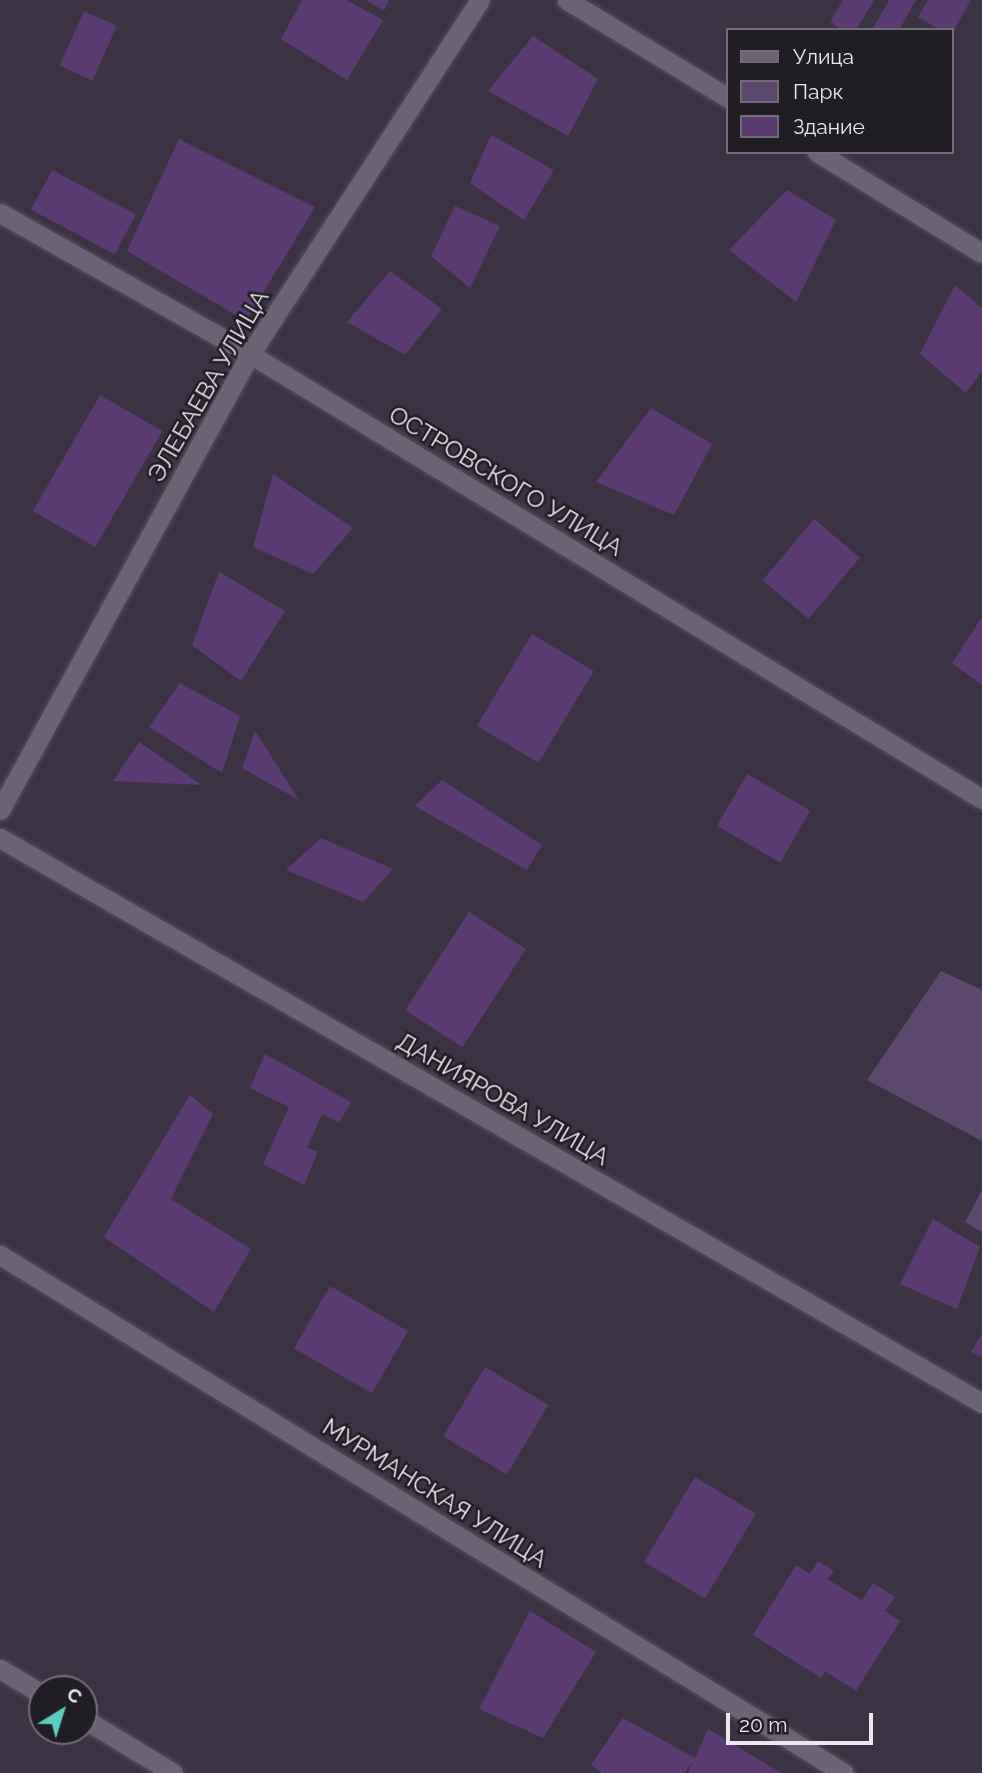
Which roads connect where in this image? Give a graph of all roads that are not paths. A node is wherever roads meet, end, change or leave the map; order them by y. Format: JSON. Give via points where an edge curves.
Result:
{"nodes":[{"id":1,"x":480,"y":0,"type":"edge"},
{"id":2,"x":567,"y":0,"type":"edge"},
{"id":3,"x":726,"y":97,"type":"edge"},
{"id":4,"x":820,"y":154,"type":"edge"},
{"id":5,"x":0,"y":213,"type":"edge"},
{"id":6,"x":982,"y":253,"type":"edge"},
{"id":7,"x":250,"y":354,"type":"junction"},
{"id":8,"x":982,"y":799,"type":"edge"},
{"id":9,"x":0,"y":810,"type":"edge"},
{"id":10,"x":0,"y":838,"type":"edge"},
{"id":11,"x":0,"y":1255,"type":"edge"},
{"id":12,"x":982,"y":1403,"type":"edge"},
{"id":13,"x":0,"y":1669,"type":"edge"},
{"id":14,"x":28,"y":1686,"type":"edge"},
{"id":15,"x":98,"y":1728,"type":"edge"},
{"id":16,"x":173,"y":1773,"type":"edge"},
{"id":17,"x":844,"y":1773,"type":"edge"}],
"edges":[{"from":1,"to":7,"type":"street","name":"ЭЛЕБАЕВА УЛИЦА"},
{"from":2,"to":3,"type":"street"},
{"from":4,"to":6,"type":"street"},
{"from":5,"to":7,"type":"street","name":"ОСТРОВСКОГО УЛИЦА"},
{"from":7,"to":8,"type":"street","name":"ОСТРОВСКОГО УЛИЦА"},
{"from":7,"to":9,"type":"street","name":"ЭЛЕБАЕВА УЛИЦА"},
{"from":10,"to":12,"type":"street","name":"ДАНИЯРОВА УЛИЦА"},
{"from":11,"to":17,"type":"street","name":"МУРМАНСКАЯ УЛИЦА"},
{"from":13,"to":14,"type":"street"},
{"from":15,"to":16,"type":"street"}]}
